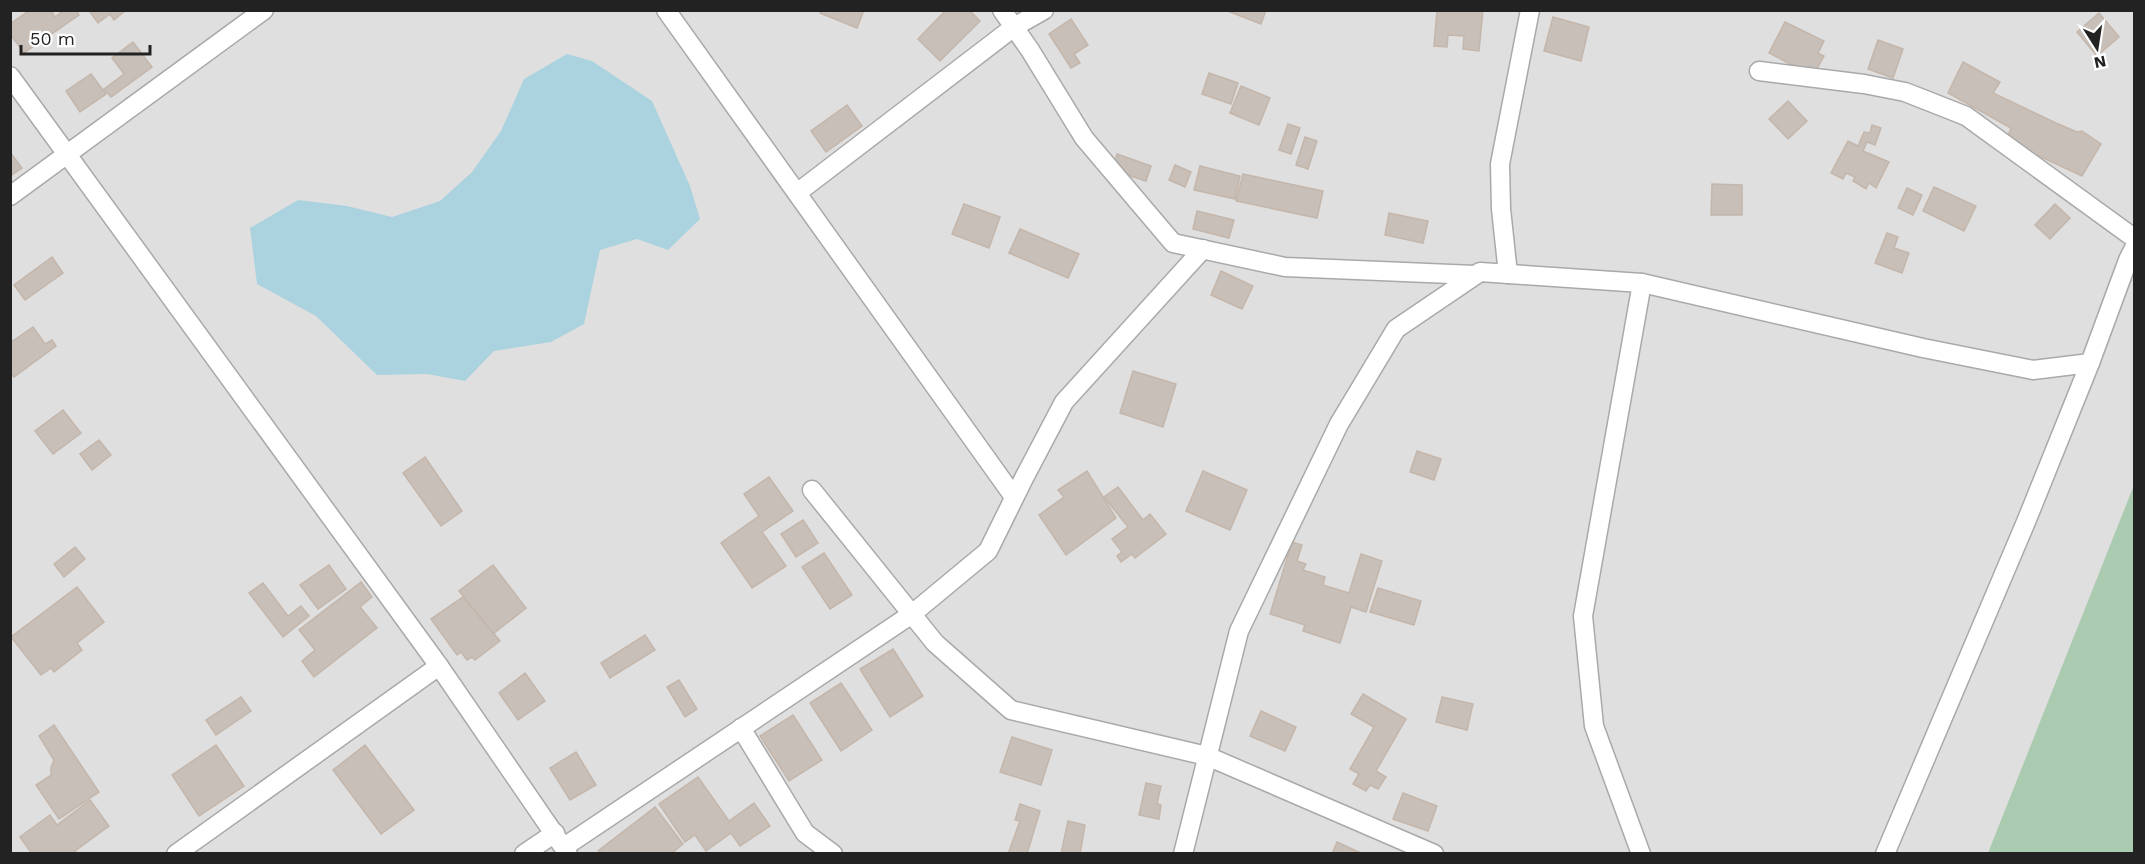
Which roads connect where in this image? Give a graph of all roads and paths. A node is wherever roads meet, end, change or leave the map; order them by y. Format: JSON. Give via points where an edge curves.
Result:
{"nodes":[{"id":1,"x":264,"y":10,"type":"edge"},
{"id":2,"x":666,"y":10,"type":"edge"},
{"id":3,"x":1002,"y":10,"type":"edge"},
{"id":4,"x":1044,"y":10,"type":"edge"},
{"id":5,"x":1530,"y":10,"type":"edge"},
{"id":6,"x":1014,"y":27,"type":"junction"},
{"id":7,"x":1759,"y":71,"type":"dead end"},
{"id":8,"x":10,"y":76,"type":"edge"},
{"id":9,"x":69,"y":154,"type":"junction"},
{"id":10,"x":797,"y":193,"type":"junction"},
{"id":11,"x":10,"y":196,"type":"edge"},
{"id":12,"x":2134,"y":238,"type":"edge"},
{"id":13,"x":2134,"y":248,"type":"edge"},
{"id":14,"x":1203,"y":249,"type":"junction"},
{"id":15,"x":1508,"y":274,"type":"junction"},
{"id":16,"x":1475,"y":275,"type":"junction"},
{"id":17,"x":1642,"y":283,"type":"junction"},
{"id":18,"x":2090,"y":363,"type":"junction"},
{"id":19,"x":812,"y":490,"type":"dead end"},
{"id":20,"x":1014,"y":498,"type":"junction"},
{"id":21,"x":912,"y":614,"type":"junction"},
{"id":22,"x":439,"y":666,"type":"junction"},
{"id":23,"x":741,"y":729,"type":"junction"},
{"id":24,"x":1208,"y":756,"type":"junction"},
{"id":25,"x":562,"y":844,"type":"edge"},
{"id":26,"x":176,"y":854,"type":"edge"},
{"id":27,"x":524,"y":854,"type":"edge"},
{"id":28,"x":832,"y":854,"type":"edge"},
{"id":29,"x":1183,"y":854,"type":"edge"},
{"id":30,"x":1434,"y":854,"type":"edge"},
{"id":31,"x":1641,"y":854,"type":"edge"},
{"id":32,"x":1885,"y":854,"type":"edge"}],
"edges":[{"from":1,"to":9,"type":"street"},
{"from":2,"to":10,"type":"street"},
{"from":3,"to":6,"type":"street"},
{"from":4,"to":6,"type":"street"},
{"from":5,"to":15,"type":"street","via":[[1500,164]]},
{"from":6,"to":10,"type":"street"},
{"from":6,"to":14,"type":"street","via":[[1084,138],[1173,243]]},
{"from":7,"to":12,"type":"street","via":[[1905,92],[1966,116]]},
{"from":8,"to":9,"type":"street"},
{"from":9,"to":11,"type":"street"},
{"from":9,"to":22,"type":"street"},
{"from":10,"to":20,"type":"street"},
{"from":13,"to":18,"type":"street"},
{"from":14,"to":16,"type":"street","via":[[1285,267]]},
{"from":14,"to":20,"type":"street","via":[[1065,402]]},
{"from":15,"to":16,"type":"street"},
{"from":15,"to":17,"type":"street"},
{"from":16,"to":24,"type":"street","via":[[1396,329],[1339,423],[1239,631]]},
{"from":17,"to":18,"type":"street","via":[[2033,370]]},
{"from":17,"to":31,"type":"street","via":[[1583,616],[1593,726]]},
{"from":18,"to":32,"type":"street"},
{"from":19,"to":21,"type":"street"},
{"from":20,"to":21,"type":"street","via":[[988,551]]},
{"from":21,"to":23,"type":"street"},
{"from":21,"to":24,"type":"street","via":[[935,643],[1011,710]]},
{"from":22,"to":25,"type":"street"},
{"from":22,"to":26,"type":"street"},
{"from":23,"to":25,"type":"street"},
{"from":23,"to":28,"type":"street","via":[[804,833]]},
{"from":24,"to":29,"type":"street"},
{"from":24,"to":30,"type":"street"},
{"from":25,"to":27,"type":"street"}]}
